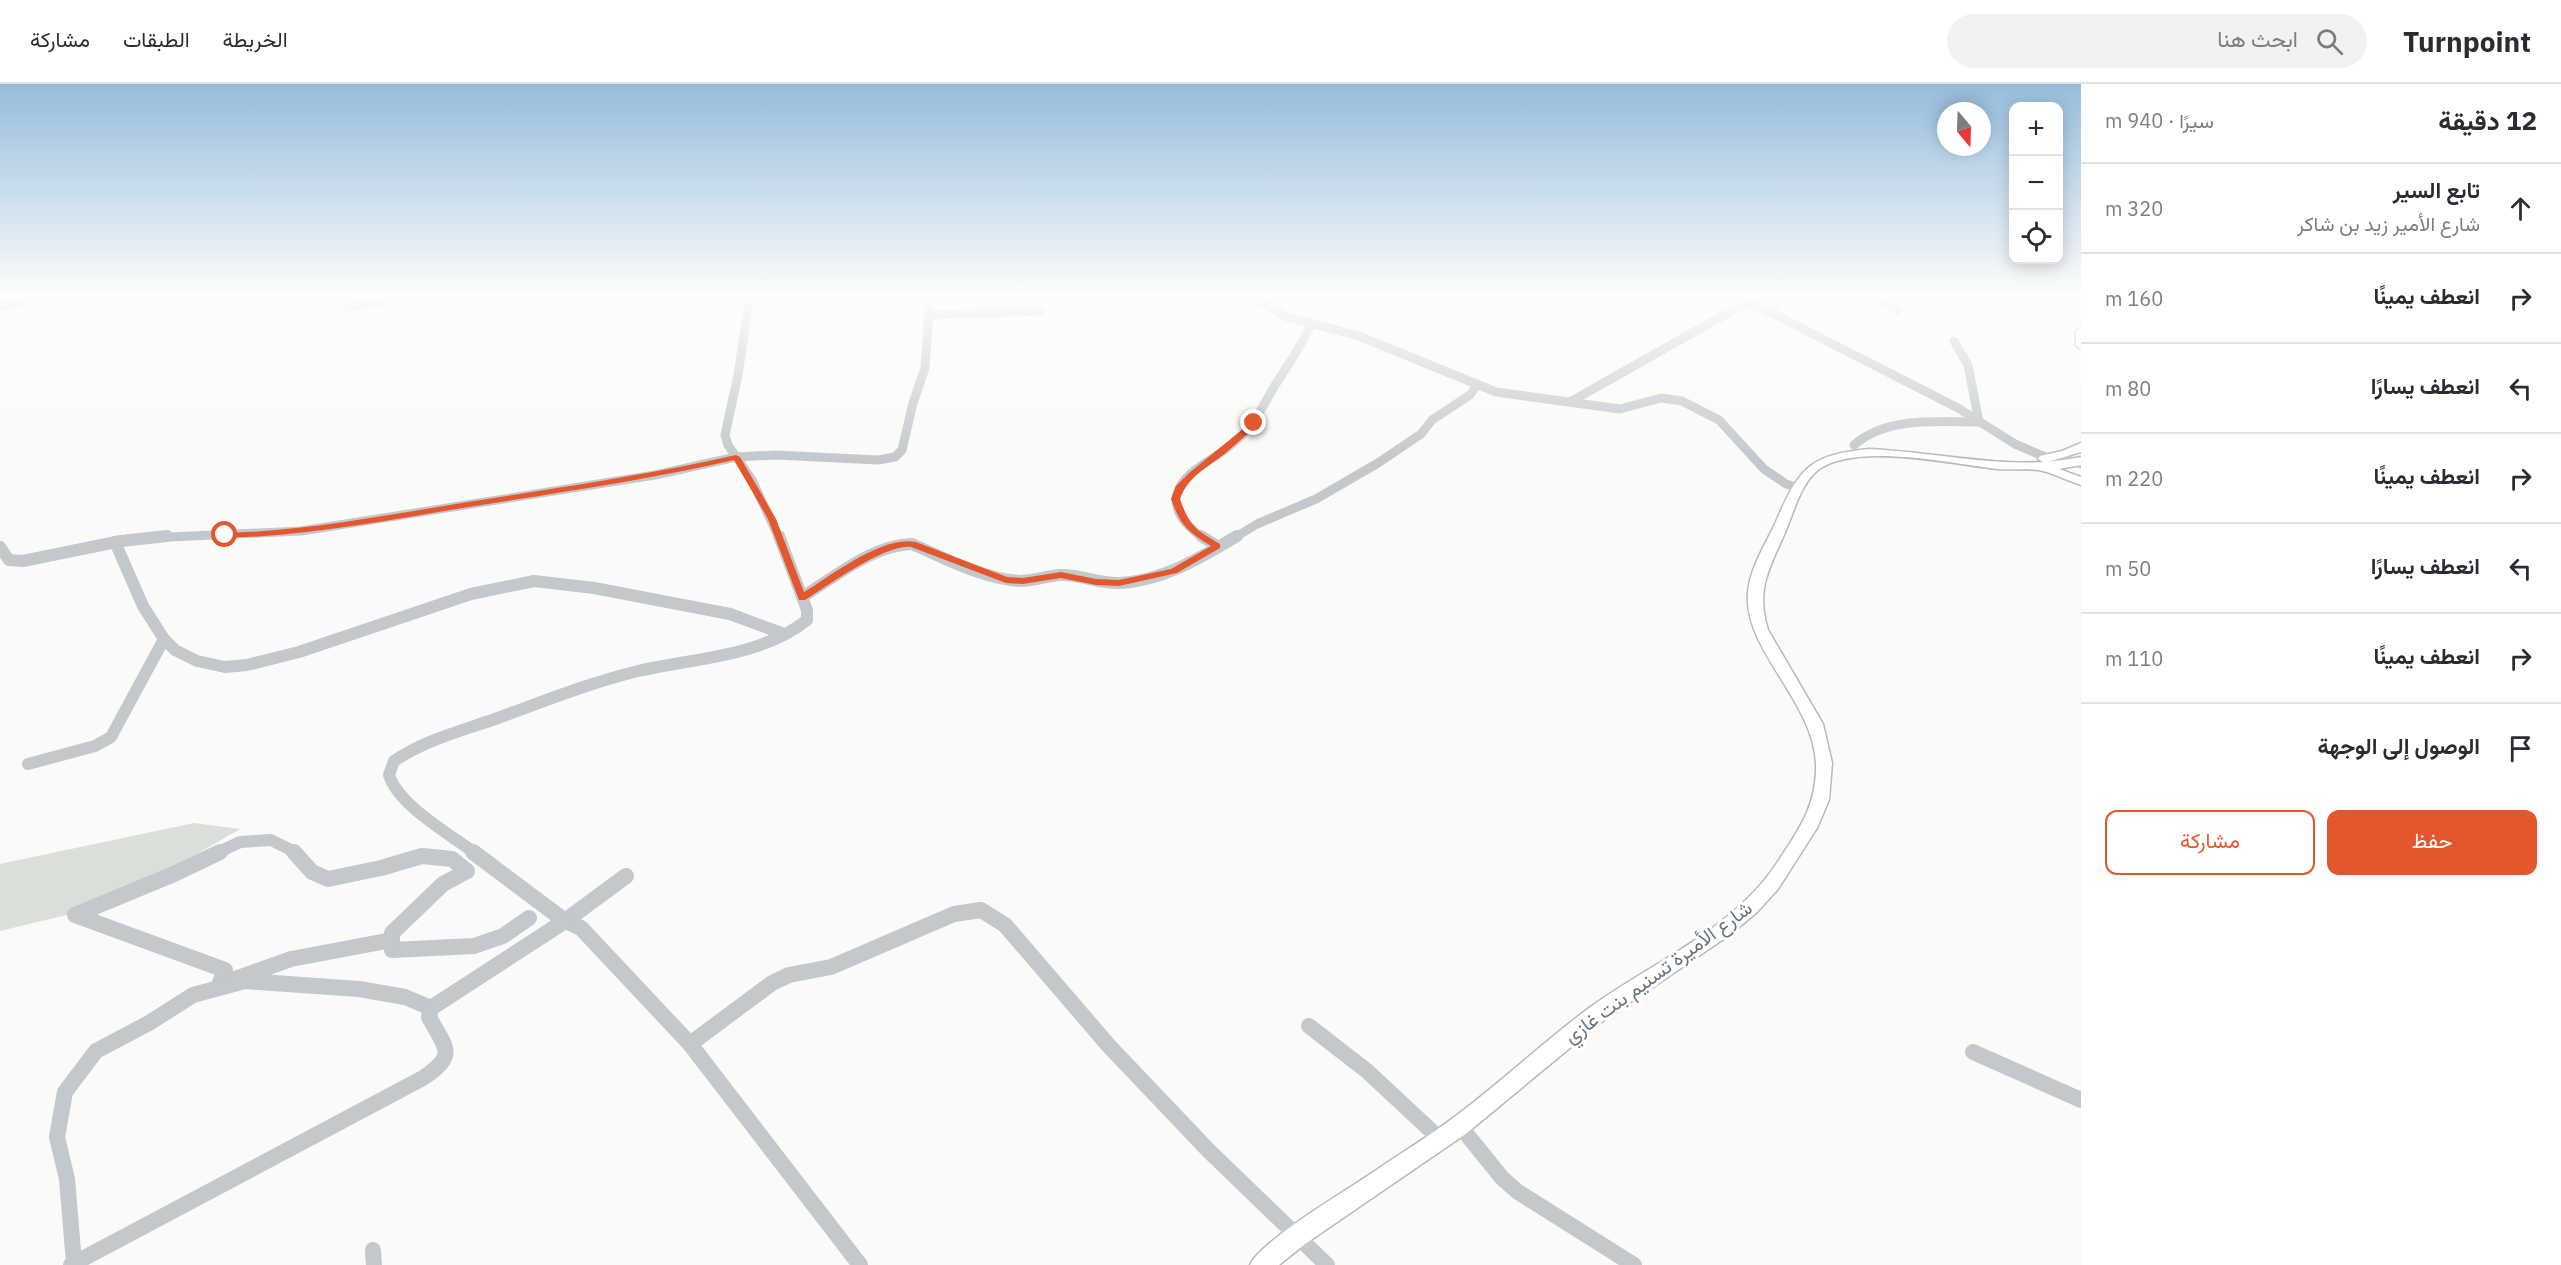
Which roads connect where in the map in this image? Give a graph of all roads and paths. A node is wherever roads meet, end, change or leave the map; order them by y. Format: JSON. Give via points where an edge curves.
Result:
{"nodes":[{"id":1,"x":742,"y":350,"type":"edge"},
{"id":2,"x":926,"y":350,"type":"edge"},
{"id":3,"x":1299,"y":350,"type":"edge"},
{"id":4,"x":1392,"y":350,"type":"edge"},
{"id":5,"x":1662,"y":350,"type":"edge"},
{"id":6,"x":1844,"y":350,"type":"edge"},
{"id":7,"x":1959,"y":350,"type":"edge"},
{"id":8,"x":1477,"y":386,"type":"junction"},
{"id":9,"x":1570,"y":402,"type":"junction"},
{"id":10,"x":1944,"y":402,"type":"junction"},
{"id":11,"x":1974,"y":402,"type":"junction"},
{"id":12,"x":1979,"y":422,"type":"junction"},
{"id":13,"x":1854,"y":445,"type":"dead end"},
{"id":14,"x":2081,"y":447,"type":"edge"},
{"id":15,"x":736,"y":457,"type":"junction"},
{"id":16,"x":2074,"y":462,"type":"edge"},
{"id":17,"x":2046,"y":463,"type":"junction"},
{"id":18,"x":2081,"y":481,"type":"edge"},
{"id":19,"x":1800,"y":488,"type":"junction"},
{"id":20,"x":115,"y":542,"type":"junction"},
{"id":21,"x":1217,"y":546,"type":"junction"},
{"id":22,"x":0,"y":547,"type":"edge"},
{"id":23,"x":802,"y":597,"type":"junction"},
{"id":24,"x":784,"y":634,"type":"junction"},
{"id":25,"x":164,"y":639,"type":"junction"},
{"id":26,"x":28,"y":764,"type":"dead end"},
{"id":27,"x":626,"y":876,"type":"dead end"},
{"id":28,"x":529,"y":918,"type":"dead end"},
{"id":29,"x":565,"y":921,"type":"junction"},
{"id":30,"x":392,"y":940,"type":"junction"},
{"id":31,"x":218,"y":988,"type":"junction"},
{"id":32,"x":431,"y":1008,"type":"junction"},
{"id":33,"x":1310,"y":1026,"type":"dead end"},
{"id":34,"x":690,"y":1044,"type":"junction"},
{"id":35,"x":1973,"y":1052,"type":"dead end"},
{"id":36,"x":2081,"y":1100,"type":"edge"},
{"id":37,"x":1460,"y":1126,"type":"junction"},
{"id":38,"x":1440,"y":1139,"type":"junction"},
{"id":39,"x":1297,"y":1236,"type":"junction"},
{"id":40,"x":72,"y":1264,"type":"edge"},
{"id":41,"x":860,"y":1265,"type":"edge"},
{"id":42,"x":1261,"y":1265,"type":"edge"},
{"id":43,"x":1326,"y":1265,"type":"edge"},
{"id":44,"x":1634,"y":1265,"type":"edge"}],
"edges":[{"from":1,"to":15,"type":"street","via":[[725,435]]},
{"from":2,"to":15,"type":"street","via":[[925,368],[900,455],[878,460]]},
{"from":3,"to":21,"type":"street","via":[[1260,416],[1180,486],[1176,499],[1184,522]]},
{"from":4,"to":8,"type":"street"},
{"from":5,"to":9,"type":"street"},
{"from":6,"to":10,"type":"street"},
{"from":7,"to":11,"type":"street","via":[[1968,365]]},
{"from":8,"to":9,"type":"street"},
{"from":8,"to":21,"type":"street","via":[[1378,463],[1316,499]]},
{"from":9,"to":19,"type":"street","via":[[1620,409],[1661,398],[1682,401],[1723,423],[1764,469]]},
{"from":10,"to":11,"type":"street"},
{"from":10,"to":12,"type":"street"},
{"from":11,"to":12,"type":"street"},
{"from":12,"to":13,"type":"street","via":[[1909,423],[1860,437]]},
{"from":12,"to":17,"type":"street"},
{"from":14,"to":16,"type":"main road","name":"شارع الأميرة تسنيم بنت غازي"},
{"from":15,"to":20,"type":"street","via":[[665,473],[301,531]]},
{"from":15,"to":23,"type":"street","via":[[772,519]]},
{"from":16,"to":17,"type":"main road","name":"شارع الأميرة تسنيم بنت غازي"},
{"from":17,"to":18,"type":"main road"},
{"from":17,"to":19,"type":"main road","name":"شارع الأميرة تسنيم بنت غازي","via":[[1991,465],[1894,454],[1837,457],[1812,469]]},
{"from":19,"to":37,"type":"main road","name":"شارع الأميرة تسنيم بنت غازي","via":[[1760,572],[1753,601],[1761,630],[1810,716],[1822,748],[1822,794],[1809,828],[1787,864],[1751,907],[1593,1017]]},
{"from":20,"to":22,"type":"street","via":[[23,561],[9,560]]},
{"from":20,"to":25,"type":"street","via":[[143,606]]},
{"from":21,"to":23,"type":"street","via":[[1169,573],[1112,583],[1061,575],[1006,580],[912,544],[898,543]]},
{"from":23,"to":24,"type":"street","via":[[807,620]]},
{"from":24,"to":25,"type":"street","via":[[730,614],[594,588],[534,581],[471,594],[247,665],[225,667],[197,661],[175,650]]},
{"from":24,"to":29,"type":"street","via":[[746,648],[637,671],[569,693],[424,745],[394,761],[389,775],[394,787],[419,811]]},
{"from":25,"to":26,"type":"street","via":[[111,737],[95,746]]},
{"from":27,"to":29,"type":"street"},
{"from":28,"to":30,"type":"street","via":[[503,936],[474,945],[392,950]]},
{"from":29,"to":32,"type":"street"},
{"from":29,"to":34,"type":"street","via":[[581,928]]},
{"from":30,"to":31,"type":"street","via":[[342,948],[250,972]]},
{"from":30,"to":31,"type":"street","via":[[392,933],[443,884],[467,871],[452,859],[422,856],[328,879],[312,872],[298,854],[271,840],[240,842],[75,915],[225,970]]},
{"from":31,"to":32,"type":"street","via":[[245,981],[359,989],[405,997]]},
{"from":31,"to":40,"type":"street","via":[[193,995],[96,1051],[65,1092],[57,1137],[67,1179]]},
{"from":32,"to":40,"type":"street","via":[[429,1017],[447,1054],[442,1065]]},
{"from":33,"to":38,"type":"street","via":[[1367,1071]]},
{"from":34,"to":39,"type":"street","via":[[772,983],[789,975],[831,967],[954,914],[973,908],[988,911],[1005,925],[1109,1046]]},
{"from":34,"to":41,"type":"street"},
{"from":35,"to":36,"type":"street"},
{"from":37,"to":38,"type":"main road","name":"شارع الأميرة تسنيم بنت غازي"},
{"from":37,"to":44,"type":"street","via":[[1518,1192]]},
{"from":38,"to":39,"type":"main road","name":"شارع الأميرة تسنيم بنت غازي"},
{"from":39,"to":42,"type":"main road","name":"شارع الأميرة تسنيم بنت غازي"},
{"from":39,"to":43,"type":"street"}]}
